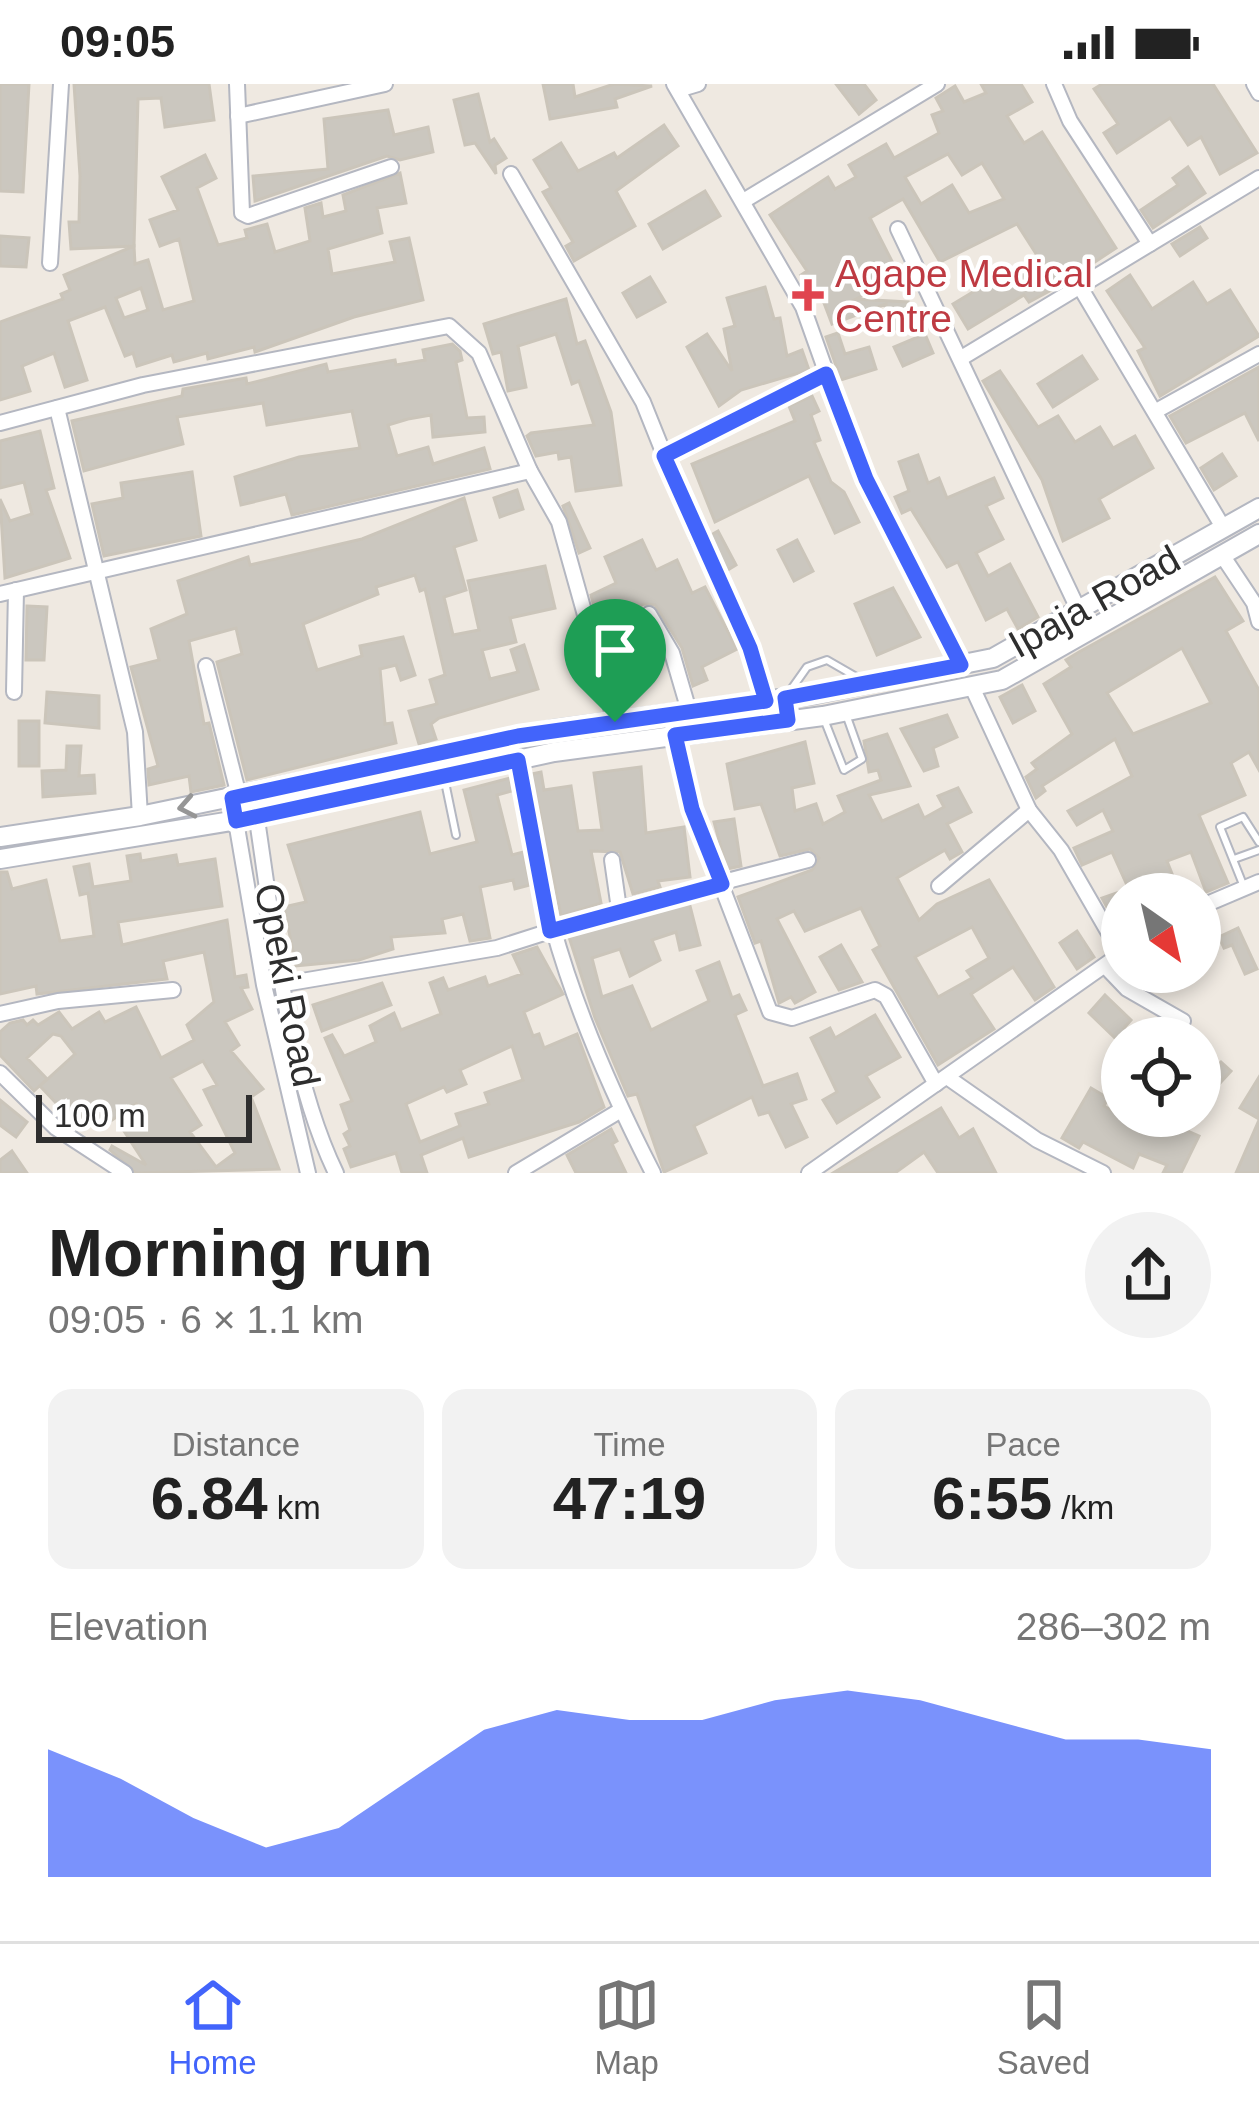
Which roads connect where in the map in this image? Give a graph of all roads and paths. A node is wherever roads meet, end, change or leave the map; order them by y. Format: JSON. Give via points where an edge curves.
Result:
{"nodes":[{"id":1,"x":61,"y":84,"type":"edge"},
{"id":2,"x":237,"y":84,"type":"edge"},
{"id":3,"x":385,"y":84,"type":"edge"},
{"id":4,"x":698,"y":84,"type":"edge"},
{"id":5,"x":937,"y":84,"type":"edge"},
{"id":6,"x":1054,"y":84,"type":"edge"},
{"id":7,"x":1254,"y":84,"type":"edge"},
{"id":8,"x":676,"y":87,"type":"edge"},
{"id":9,"x":1259,"y":93,"type":"edge"},
{"id":10,"x":238,"y":116,"type":"junction"},
{"id":11,"x":392,"y":167,"type":"dead end"},
{"id":12,"x":511,"y":173,"type":"dead end"},
{"id":13,"x":1259,"y":178,"type":"edge"},
{"id":14,"x":745,"y":200,"type":"junction"},
{"id":15,"x":898,"y":229,"type":"dead end"},
{"id":16,"x":1150,"y":244,"type":"junction"},
{"id":17,"x":50,"y":263,"type":"dead end"},
{"id":18,"x":1080,"y":287,"type":"junction"},
{"id":19,"x":1259,"y":354,"type":"edge"},
{"id":20,"x":963,"y":357,"type":"junction"},
{"id":21,"x":826,"y":374,"type":"junction"},
{"id":22,"x":57,"y":408,"type":"junction"},
{"id":23,"x":1156,"y":411,"type":"junction"},
{"id":24,"x":0,"y":423,"type":"edge"},
{"id":25,"x":664,"y":456,"type":"junction"},
{"id":26,"x":530,"y":471,"type":"junction"},
{"id":27,"x":1259,"y":508,"type":"edge"},
{"id":28,"x":1223,"y":529,"type":"junction"},
{"id":29,"x":1259,"y":534,"type":"edge"},
{"id":30,"x":1222,"y":555,"type":"junction"},
{"id":31,"x":95,"y":573,"type":"junction"},
{"id":32,"x":8,"y":592,"type":"edge"},
{"id":33,"x":1079,"y":611,"type":"junction"},
{"id":34,"x":649,"y":614,"type":"dead end"},
{"id":35,"x":1259,"y":622,"type":"edge"},
{"id":36,"x":961,"y":665,"type":"junction"},
{"id":37,"x":206,"y":666,"type":"dead end"},
{"id":38,"x":868,"y":684,"type":"junction"},
{"id":39,"x":973,"y":687,"type":"junction"},
{"id":40,"x":14,"y":692,"type":"dead end"},
{"id":41,"x":776,"y":700,"type":"junction"},
{"id":42,"x":689,"y":711,"type":"junction"},
{"id":43,"x":845,"y":711,"type":"junction"},
{"id":44,"x":823,"y":716,"type":"junction"},
{"id":45,"x":788,"y":720,"type":"junction"},
{"id":46,"x":615,"y":722,"type":"junction"},
{"id":47,"x":675,"y":735,"type":"junction"},
{"id":48,"x":518,"y":760,"type":"junction"},
{"id":49,"x":443,"y":774,"type":"junction"},
{"id":50,"x":241,"y":796,"type":"junction"},
{"id":51,"x":1029,"y":810,"type":"junction"},
{"id":52,"x":140,"y":816,"type":"junction"},
{"id":53,"x":246,"y":819,"type":"junction"},
{"id":54,"x":456,"y":835,"type":"dead end"},
{"id":55,"x":0,"y":838,"type":"edge"},
{"id":56,"x":1259,"y":846,"type":"edge"},
{"id":57,"x":0,"y":859,"type":"edge"},
{"id":58,"x":612,"y":860,"type":"dead end"},
{"id":59,"x":808,"y":860,"type":"dead end"},
{"id":60,"x":1234,"y":860,"type":"junction"},
{"id":61,"x":722,"y":884,"type":"junction"},
{"id":62,"x":1252,"y":884,"type":"edge"},
{"id":63,"x":939,"y":886,"type":"dead end"},
{"id":64,"x":1221,"y":898,"type":"edge"},
{"id":65,"x":619,"y":909,"type":"junction"},
{"id":66,"x":1101,"y":919,"type":"edge"},
{"id":67,"x":550,"y":931,"type":"junction"},
{"id":68,"x":1101,"y":969,"type":"edge"},
{"id":69,"x":284,"y":984,"type":"junction"},
{"id":70,"x":173,"y":989,"type":"dead end"},
{"id":71,"x":1134,"y":993,"type":"edge"},
{"id":72,"x":0,"y":1014,"type":"edge"},
{"id":73,"x":1176,"y":1017,"type":"edge"},
{"id":74,"x":0,"y":1073,"type":"edge"},
{"id":75,"x":941,"y":1080,"type":"junction"},
{"id":76,"x":621,"y":1110,"type":"junction"},
{"id":77,"x":328,"y":1155,"type":"junction"},
{"id":78,"x":306,"y":1172,"type":"edge"},
{"id":79,"x":125,"y":1173,"type":"edge"},
{"id":80,"x":336,"y":1173,"type":"edge"},
{"id":81,"x":516,"y":1173,"type":"edge"},
{"id":82,"x":653,"y":1173,"type":"edge"},
{"id":83,"x":809,"y":1173,"type":"edge"},
{"id":84,"x":1103,"y":1173,"type":"edge"}],
"edges":[{"from":1,"to":17,"type":"street"},
{"from":2,"to":10,"type":"street"},
{"from":3,"to":10,"type":"street"},
{"from":4,"to":8,"type":"street"},
{"from":5,"to":14,"type":"street"},
{"from":6,"to":16,"type":"street"},
{"from":7,"to":9,"type":"street"},
{"from":8,"to":14,"type":"street"},
{"from":10,"to":11,"type":"street","via":[[248,216]]},
{"from":12,"to":25,"type":"street","via":[[643,402]]},
{"from":13,"to":16,"type":"street"},
{"from":14,"to":21,"type":"street","via":[[803,307]]},
{"from":15,"to":20,"type":"street"},
{"from":16,"to":18,"type":"street"},
{"from":18,"to":20,"type":"street"},
{"from":18,"to":23,"type":"street"},
{"from":19,"to":23,"type":"street"},
{"from":20,"to":33,"type":"street"},
{"from":21,"to":25,"type":"street"},
{"from":21,"to":36,"type":"street","via":[[866,479]]},
{"from":22,"to":24,"type":"street"},
{"from":22,"to":26,"type":"street","via":[[449,326],[479,353]]},
{"from":22,"to":31,"type":"street"},
{"from":23,"to":28,"type":"street"},
{"from":25,"to":41,"type":"street"},
{"from":26,"to":31,"type":"street"},
{"from":26,"to":46,"type":"street","via":[[559,522]]},
{"from":27,"to":28,"type":"main road","name":"Ipaja Road"},
{"from":28,"to":33,"type":"main road","name":"Ipaja Road"},
{"from":29,"to":30,"type":"main road","name":"Ipaja Road"},
{"from":30,"to":35,"type":"street"},
{"from":30,"to":39,"type":"main road","name":"Ipaja Road","via":[[1080,639]]},
{"from":31,"to":32,"type":"street"},
{"from":31,"to":52,"type":"street","via":[[135,731]]},
{"from":32,"to":40,"type":"street"},
{"from":33,"to":36,"type":"main road","name":"Ipaja Road","via":[[993,658]]},
{"from":34,"to":42,"type":"street","via":[[677,664]]},
{"from":36,"to":38,"type":"main road","name":"Ipaja Road"},
{"from":37,"to":50,"type":"street"},
{"from":38,"to":41,"type":"main road","name":"Ipaja Road"},
{"from":38,"to":41,"type":"lane","via":[[827,660],[807,667]]},
{"from":39,"to":43,"type":"main road","name":"Ipaja Road"},
{"from":39,"to":51,"type":"street"},
{"from":41,"to":42,"type":"main road","name":"Ipaja Road"},
{"from":41,"to":45,"type":"main road"},
{"from":42,"to":46,"type":"main road","name":"Ipaja Road"},
{"from":43,"to":44,"type":"main road","name":"Ipaja Road"},
{"from":43,"to":44,"type":"lane","via":[[862,759],[844,770]]},
{"from":44,"to":45,"type":"main road","name":"Ipaja Road"},
{"from":45,"to":47,"type":"main road","name":"Ipaja Road"},
{"from":46,"to":50,"type":"main road","name":"Ipaja Road"},
{"from":47,"to":48,"type":"main road","name":"Ipaja Road"},
{"from":47,"to":61,"type":"street","via":[[692,809]]},
{"from":48,"to":49,"type":"main road","name":"Ipaja Road"},
{"from":48,"to":67,"type":"street"},
{"from":49,"to":53,"type":"main road","name":"Ipaja Road"},
{"from":49,"to":54,"type":"lane"},
{"from":50,"to":52,"type":"main road","name":"Ipaja Road","one_way":true},
{"from":50,"to":53,"type":"street","name":"Opeki Road"},
{"from":50,"to":53,"type":"street","name":"Opeki Road"},
{"from":51,"to":63,"type":"street"},
{"from":51,"to":66,"type":"street"},
{"from":52,"to":55,"type":"main road","name":"Ipaja Road"},
{"from":53,"to":57,"type":"main road","name":"Ipaja Road"},
{"from":53,"to":69,"type":"street","name":"Opeki Road"},
{"from":53,"to":78,"type":"street","name":"Opeki Road","via":[[264,986]]},
{"from":56,"to":60,"type":"lane"},
{"from":56,"to":60,"type":"lane","via":[[1248,820],[1223,823]]},
{"from":58,"to":65,"type":"street"},
{"from":59,"to":61,"type":"street"},
{"from":60,"to":62,"type":"lane"},
{"from":61,"to":65,"type":"street"},
{"from":61,"to":75,"type":"street","via":[[770,1012],[792,1018],[875,990]]},
{"from":62,"to":64,"type":"street"},
{"from":65,"to":67,"type":"street"},
{"from":67,"to":69,"type":"street","via":[[452,959]]},
{"from":67,"to":76,"type":"street"},
{"from":68,"to":75,"type":"street"},
{"from":69,"to":77,"type":"street","name":"Opeki Road"},
{"from":70,"to":72,"type":"street"},
{"from":71,"to":73,"type":"street"},
{"from":74,"to":79,"type":"street","via":[[56,1127]]},
{"from":75,"to":83,"type":"street"},
{"from":75,"to":84,"type":"street"},
{"from":76,"to":81,"type":"street"},
{"from":76,"to":82,"type":"street"},
{"from":77,"to":78,"type":"street"},
{"from":77,"to":80,"type":"street","name":"Opeki Road"}]}
